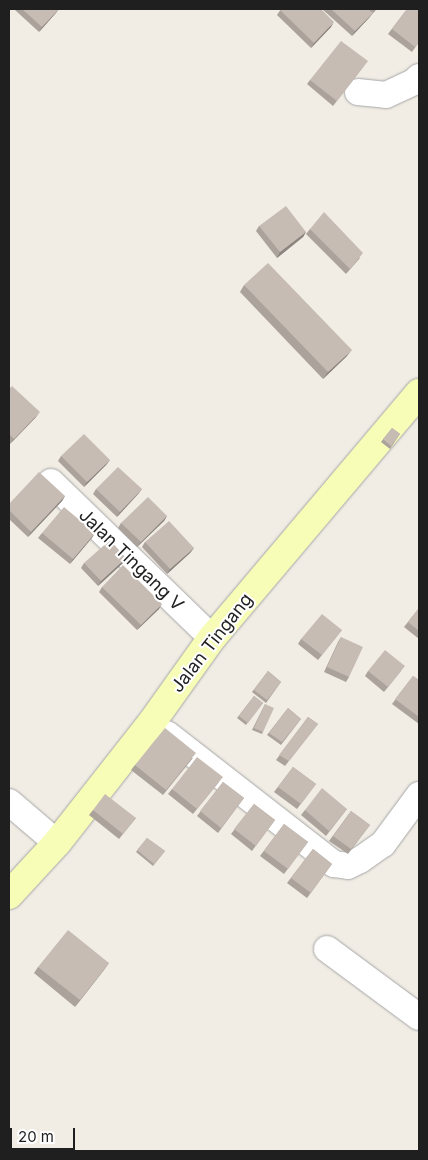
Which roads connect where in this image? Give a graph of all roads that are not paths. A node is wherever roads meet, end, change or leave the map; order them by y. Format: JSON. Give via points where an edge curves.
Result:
{"nodes":[{"id":1,"x":419,"y":77,"type":"edge"},
{"id":2,"x":358,"y":92,"type":"dead end"},
{"id":3,"x":419,"y":393,"type":"edge"},
{"id":4,"x":50,"y":482,"type":"edge"},
{"id":5,"x":212,"y":638,"type":"junction"},
{"id":6,"x":152,"y":722,"type":"junction"},
{"id":7,"x":9,"y":802,"type":"edge"},
{"id":8,"x":412,"y":806,"type":"edge"},
{"id":9,"x":57,"y":843,"type":"junction"},
{"id":10,"x":9,"y":894,"type":"edge"},
{"id":11,"x":327,"y":949,"type":"dead end"},
{"id":12,"x":419,"y":1017,"type":"edge"}],
"edges":[{"from":1,"to":2,"type":"street","via":[[386,95]]},
{"from":3,"to":5,"type":"main road","name":"Jalan Tingang"},
{"from":4,"to":5,"type":"street","name":"Jalan Tingang V"},
{"from":5,"to":6,"type":"main road","name":"Jalan Tingang"},
{"from":6,"to":8,"type":"street","via":[[334,864],[348,866],[383,844]]},
{"from":6,"to":9,"type":"main road","name":"Jalan Tingang"},
{"from":7,"to":9,"type":"street"},
{"from":9,"to":10,"type":"main road","name":"Jalan Tingang"},
{"from":11,"to":12,"type":"street"}]}
